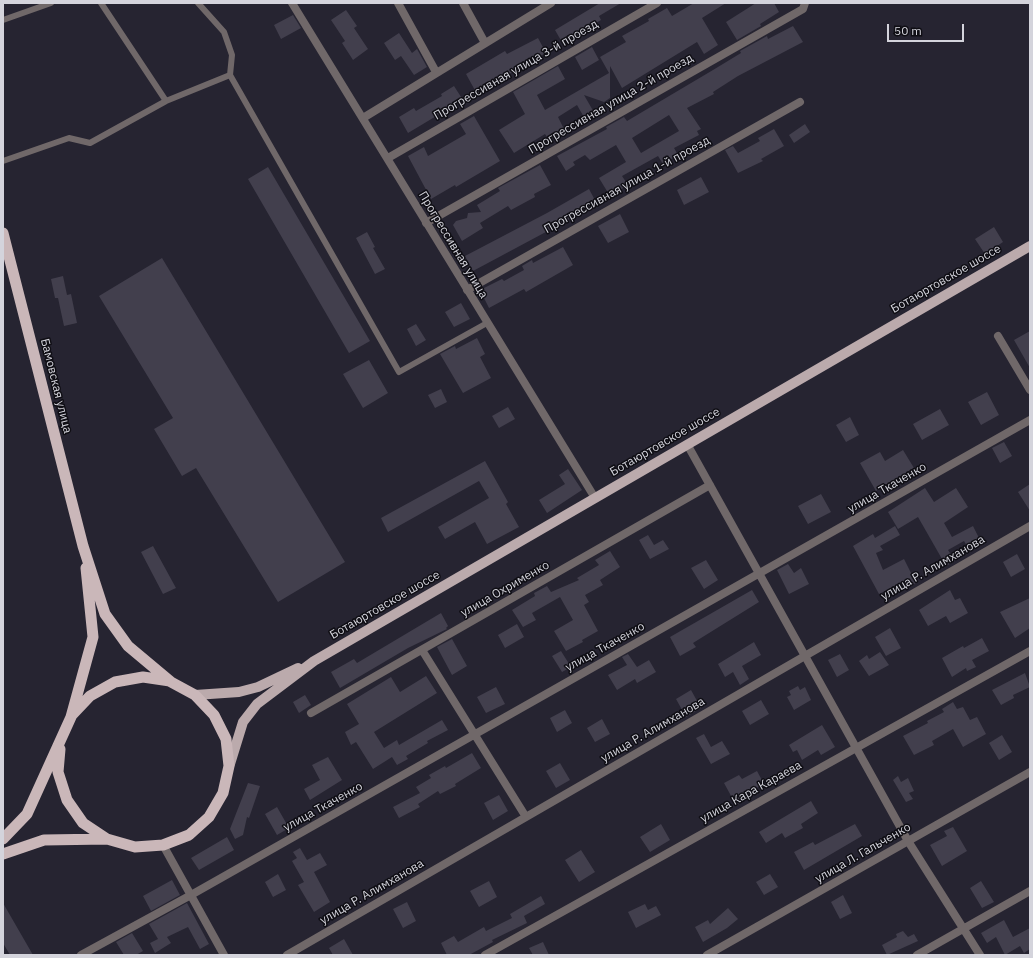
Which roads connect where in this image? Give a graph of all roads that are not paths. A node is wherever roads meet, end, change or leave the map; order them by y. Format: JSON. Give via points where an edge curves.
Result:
{"nodes":[{"id":1,"x":51,"y":3,"type":"edge"},
{"id":2,"x":102,"y":3,"type":"edge"},
{"id":3,"x":198,"y":3,"type":"edge"},
{"id":4,"x":292,"y":3,"type":"edge"},
{"id":5,"x":398,"y":3,"type":"edge"},
{"id":6,"x":463,"y":3,"type":"edge"},
{"id":7,"x":551,"y":3,"type":"edge"},
{"id":8,"x":657,"y":3,"type":"edge"},
{"id":9,"x":805,"y":3,"type":"edge"},
{"id":10,"x":3,"y":20,"type":"edge"},
{"id":11,"x":485,"y":43,"type":"junction"},
{"id":12,"x":436,"y":72,"type":"junction"},
{"id":13,"x":230,"y":75,"type":"junction"},
{"id":14,"x":166,"y":101,"type":"junction"},
{"id":15,"x":800,"y":102,"type":"dead end"},
{"id":16,"x":363,"y":118,"type":"junction"},
{"id":17,"x":388,"y":158,"type":"junction"},
{"id":18,"x":3,"y":161,"type":"edge"},
{"id":19,"x":426,"y":223,"type":"junction"},
{"id":20,"x":3,"y":233,"type":"edge"},
{"id":21,"x":1030,"y":246,"type":"edge"},
{"id":22,"x":467,"y":290,"type":"junction"},
{"id":23,"x":487,"y":323,"type":"junction"},
{"id":24,"x":998,"y":336,"type":"dead end"},
{"id":25,"x":1030,"y":390,"type":"edge"},
{"id":26,"x":1030,"y":420,"type":"edge"},
{"id":27,"x":687,"y":444,"type":"junction"},
{"id":28,"x":710,"y":485,"type":"junction"},
{"id":29,"x":595,"y":498,"type":"junction"},
{"id":30,"x":1030,"y":526,"type":"edge"},
{"id":31,"x":83,"y":546,"type":"junction"},
{"id":32,"x":759,"y":574,"type":"junction"},
{"id":33,"x":422,"y":650,"type":"junction"},
{"id":34,"x":1030,"y":651,"type":"edge"},
{"id":35,"x":806,"y":655,"type":"junction"},
{"id":36,"x":314,"y":661,"type":"junction"},
{"id":37,"x":171,"y":682,"type":"junction"},
{"id":38,"x":195,"y":695,"type":"junction"},
{"id":39,"x":312,"y":713,"type":"dead end"},
{"id":40,"x":71,"y":717,"type":"junction"},
{"id":41,"x":475,"y":734,"type":"junction"},
{"id":42,"x":60,"y":744,"type":"junction"},
{"id":43,"x":856,"y":748,"type":"junction"},
{"id":44,"x":229,"y":766,"type":"junction"},
{"id":45,"x":1030,"y":772,"type":"edge"},
{"id":46,"x":526,"y":817,"type":"junction"},
{"id":47,"x":3,"y":839,"type":"edge"},
{"id":48,"x":107,"y":839,"type":"junction"},
{"id":49,"x":908,"y":841,"type":"junction"},
{"id":50,"x":163,"y":845,"type":"junction"},
{"id":51,"x":3,"y":854,"type":"edge"},
{"id":52,"x":1030,"y":891,"type":"edge"},
{"id":53,"x":191,"y":895,"type":"junction"},
{"id":54,"x":963,"y":929,"type":"junction"},
{"id":55,"x":81,"y":955,"type":"edge"},
{"id":56,"x":224,"y":955,"type":"edge"},
{"id":57,"x":287,"y":955,"type":"edge"},
{"id":58,"x":485,"y":955,"type":"edge"},
{"id":59,"x":707,"y":955,"type":"edge"},
{"id":60,"x":917,"y":955,"type":"edge"},
{"id":61,"x":980,"y":955,"type":"edge"}],
"edges":[{"from":1,"to":10,"type":"lane"},
{"from":2,"to":14,"type":"lane"},
{"from":3,"to":13,"type":"lane","via":[[224,32],[232,55]]},
{"from":4,"to":16,"type":"street","name":"Прогрессивная улица"},
{"from":5,"to":12,"type":"street"},
{"from":6,"to":11,"type":"street"},
{"from":7,"to":11,"type":"street"},
{"from":8,"to":17,"type":"street","name":"Прогрессивная улица 3-й проезд"},
{"from":9,"to":19,"type":"street","name":"Прогрессивная улица 2-й проезд","via":[[803,9]]},
{"from":11,"to":12,"type":"street"},
{"from":12,"to":16,"type":"street"},
{"from":13,"to":14,"type":"lane"},
{"from":13,"to":23,"type":"lane","via":[[399,372]]},
{"from":14,"to":18,"type":"lane","via":[[90,143],[69,138]]},
{"from":15,"to":22,"type":"street","name":"Прогрессивная улица 1-й проезд"},
{"from":16,"to":17,"type":"street","name":"Прогрессивная улица"},
{"from":17,"to":19,"type":"street","name":"Прогрессивная улица"},
{"from":19,"to":22,"type":"street","name":"Прогрессивная улица"},
{"from":20,"to":31,"type":"highway","name":"Бамовская улица"},
{"from":21,"to":27,"type":"main road","name":"Ботаюртовское шоссе"},
{"from":22,"to":23,"type":"street","name":"Прогрессивная улица"},
{"from":23,"to":29,"type":"street","name":"Прогрессивная улица"},
{"from":24,"to":25,"type":"street"},
{"from":26,"to":32,"type":"street","name":"улица Ткаченко"},
{"from":27,"to":28,"type":"street"},
{"from":27,"to":29,"type":"main road","name":"Ботаюртовское шоссе"},
{"from":28,"to":32,"type":"street"},
{"from":28,"to":33,"type":"street","name":"улица Охрименко"},
{"from":29,"to":36,"type":"main road","name":"Ботаюртовское шоссе"},
{"from":30,"to":35,"type":"street","name":"улица Р. Алимханова"},
{"from":31,"to":37,"type":"highway","via":[[105,614],[128,646]]},
{"from":31,"to":40,"type":"highway","via":[[93,637]]},
{"from":32,"to":35,"type":"street"},
{"from":32,"to":41,"type":"street","name":"улица Ткаченко"},
{"from":33,"to":39,"type":"street","name":"улица Охрименко"},
{"from":33,"to":41,"type":"street"},
{"from":34,"to":43,"type":"street","name":"улица Кара Караева"},
{"from":35,"to":43,"type":"street"},
{"from":35,"to":46,"type":"street","name":"улица Р. Алимханова"},
{"from":36,"to":38,"type":"main road","via":[[258,687],[239,692]]},
{"from":36,"to":44,"type":"main road","via":[[257,704],[243,722]]},
{"from":37,"to":38,"type":"highway"},
{"from":37,"to":40,"type":"highway","via":[[143,677],[115,682],[90,696]]},
{"from":38,"to":44,"type":"highway","via":[[214,714],[226,739]]},
{"from":40,"to":42,"type":"highway"},
{"from":41,"to":46,"type":"street"},
{"from":41,"to":53,"type":"street","name":"улица Ткаченко"},
{"from":42,"to":47,"type":"highway","via":[[27,814]]},
{"from":42,"to":48,"type":"highway","via":[[58,772],[67,800],[83,823]]},
{"from":43,"to":49,"type":"street"},
{"from":43,"to":58,"type":"street","name":"улица Кара Караева"},
{"from":44,"to":50,"type":"highway","via":[[223,793],[209,817],[189,835]]},
{"from":45,"to":49,"type":"street","name":"улица Л. Гальченко"},
{"from":46,"to":57,"type":"street","name":"улица Р. Алимханова"},
{"from":48,"to":50,"type":"highway","via":[[135,847]]},
{"from":48,"to":51,"type":"highway","via":[[44,840]]},
{"from":49,"to":54,"type":"street"},
{"from":49,"to":59,"type":"street","name":"улица Л. Гальченко"},
{"from":50,"to":53,"type":"street"},
{"from":52,"to":54,"type":"street"},
{"from":53,"to":55,"type":"street","name":"улица Ткаченко"},
{"from":53,"to":56,"type":"street"},
{"from":54,"to":60,"type":"street"},
{"from":54,"to":61,"type":"street"}]}
